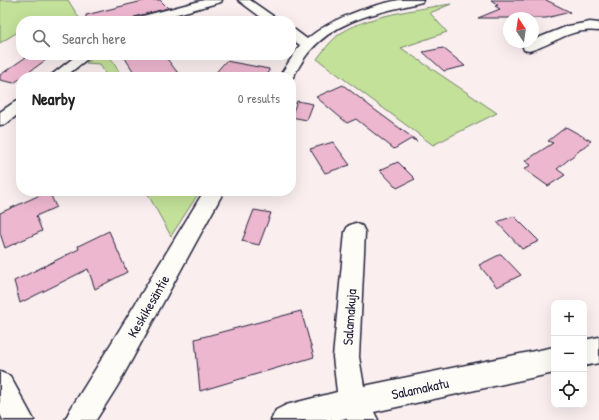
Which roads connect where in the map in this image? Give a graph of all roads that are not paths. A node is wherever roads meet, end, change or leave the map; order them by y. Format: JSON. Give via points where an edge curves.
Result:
{"nodes":[{"id":1,"x":217,"y":0,"type":"edge"},
{"id":2,"x":243,"y":0,"type":"edge"},
{"id":3,"x":418,"y":0,"type":"edge"},
{"id":4,"x":158,"y":16,"type":"edge"},
{"id":5,"x":267,"y":16,"type":"edge"},
{"id":6,"x":599,"y":27,"type":"edge"},
{"id":7,"x":296,"y":37,"type":"edge"},
{"id":8,"x":539,"y":43,"type":"edge"},
{"id":9,"x":308,"y":45,"type":"junction"},
{"id":10,"x":78,"y":60,"type":"edge"},
{"id":11,"x":62,"y":72,"type":"edge"},
{"id":12,"x":289,"y":72,"type":"edge"},
{"id":13,"x":16,"y":108,"type":"edge"},
{"id":14,"x":0,"y":120,"type":"edge"},
{"id":15,"x":211,"y":196,"type":"edge"},
{"id":16,"x":355,"y":232,"type":"dead end"},
{"id":17,"x":599,"y":350,"type":"edge"},
{"id":18,"x":587,"y":352,"type":"edge"},
{"id":19,"x":551,"y":361,"type":"edge"},
{"id":20,"x":0,"y":386,"type":"edge"},
{"id":21,"x":358,"y":411,"type":"edge"},
{"id":22,"x":19,"y":420,"type":"edge"},
{"id":23,"x":80,"y":420,"type":"edge"},
{"id":24,"x":286,"y":420,"type":"edge"}],
"edges":[{"from":1,"to":4,"type":"street"},
{"from":2,"to":5,"type":"street"},
{"from":3,"to":9,"type":"street","via":[[373,9],[349,18]]},
{"from":6,"to":8,"type":"street","via":[[576,28]]},
{"from":7,"to":9,"type":"street"},
{"from":9,"to":12,"type":"street"},
{"from":10,"to":11,"type":"street"},
{"from":13,"to":14,"type":"street"},
{"from":15,"to":23,"type":"street","name":"Keskikesäntie"},
{"from":16,"to":21,"type":"street","name":"Salamakuja","via":[[346,357],[348,381]]},
{"from":17,"to":18,"type":"street"},
{"from":19,"to":21,"type":"street","name":"Salamakatu"},
{"from":20,"to":22,"type":"street"},
{"from":21,"to":24,"type":"street","name":"Salamakatu"}]}
